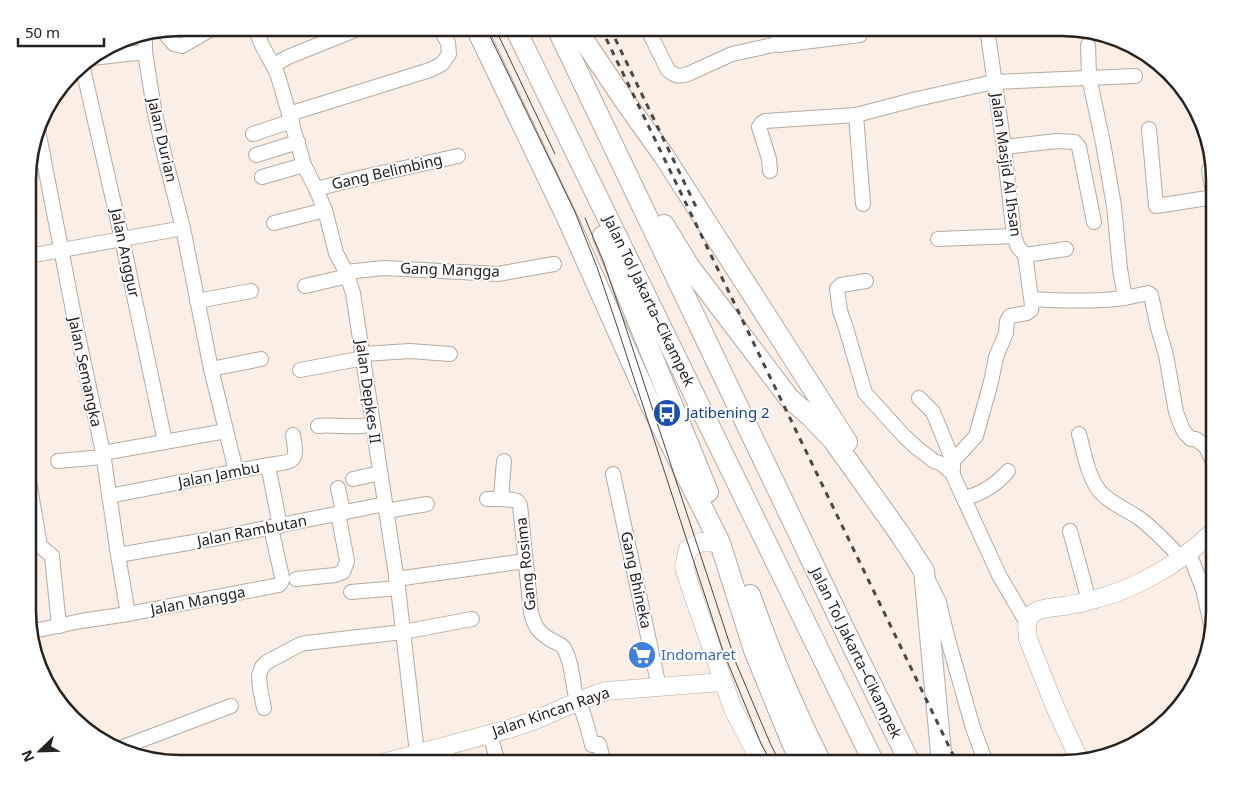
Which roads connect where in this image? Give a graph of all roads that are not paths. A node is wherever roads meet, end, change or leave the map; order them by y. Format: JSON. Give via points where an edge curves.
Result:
{"nodes":[{"id":1,"x":199,"y":36,"type":"edge"},
{"id":2,"x":250,"y":36,"type":"edge"},
{"id":3,"x":260,"y":36,"type":"edge"},
{"id":4,"x":341,"y":36,"type":"edge"},
{"id":5,"x":444,"y":36,"type":"edge"},
{"id":6,"x":480,"y":36,"type":"edge"},
{"id":7,"x":517,"y":36,"type":"edge"},
{"id":8,"x":518,"y":36,"type":"edge"},
{"id":9,"x":561,"y":36,"type":"edge"},
{"id":10,"x":582,"y":36,"type":"edge"},
{"id":11,"x":651,"y":36,"type":"edge"},
{"id":12,"x":789,"y":36,"type":"edge"},
{"id":13,"x":851,"y":36,"type":"edge"},
{"id":14,"x":988,"y":36,"type":"edge"},
{"id":15,"x":168,"y":37,"type":"edge"},
{"id":16,"x":145,"y":41,"type":"edge"},
{"id":17,"x":262,"y":45,"type":"junction"},
{"id":18,"x":773,"y":45,"type":"junction"},
{"id":19,"x":1088,"y":45,"type":"dead end"},
{"id":20,"x":145,"y":52,"type":"junction"},
{"id":21,"x":108,"y":56,"type":"edge"},
{"id":22,"x":575,"y":64,"type":"junction"},
{"id":23,"x":274,"y":65,"type":"junction"},
{"id":24,"x":84,"y":73,"type":"edge"},
{"id":25,"x":1135,"y":76,"type":"dead end"},
{"id":26,"x":1089,"y":77,"type":"junction"},
{"id":27,"x":994,"y":82,"type":"junction"},
{"id":28,"x":856,"y":115,"type":"junction"},
{"id":29,"x":290,"y":118,"type":"junction"},
{"id":30,"x":1149,"y":129,"type":"dead end"},
{"id":31,"x":253,"y":134,"type":"dead end"},
{"id":32,"x":298,"y":142,"type":"junction"},
{"id":33,"x":41,"y":144,"type":"edge"},
{"id":34,"x":1004,"y":147,"type":"junction"},
{"id":35,"x":256,"y":155,"type":"dead end"},
{"id":36,"x":458,"y":156,"type":"dead end"},
{"id":37,"x":304,"y":165,"type":"junction"},
{"id":38,"x":770,"y":171,"type":"dead end"},
{"id":39,"x":262,"y":178,"type":"dead end"},
{"id":40,"x":316,"y":189,"type":"junction"},
{"id":41,"x":1205,"y":198,"type":"edge"},
{"id":42,"x":863,"y":204,"type":"dead end"},
{"id":43,"x":325,"y":210,"type":"junction"},
{"id":44,"x":1094,"y":222,"type":"dead end"},
{"id":45,"x":274,"y":224,"type":"dead end"},
{"id":46,"x":183,"y":228,"type":"junction"},
{"id":47,"x":1014,"y":236,"type":"junction"},
{"id":48,"x":122,"y":239,"type":"junction"},
{"id":49,"x":938,"y":239,"type":"dead end"},
{"id":50,"x":1066,"y":249,"type":"dead end"},
{"id":51,"x":61,"y":250,"type":"junction"},
{"id":52,"x":36,"y":255,"type":"edge"},
{"id":53,"x":1026,"y":256,"type":"junction"},
{"id":54,"x":554,"y":264,"type":"dead end"},
{"id":55,"x":347,"y":274,"type":"junction"},
{"id":56,"x":866,"y":281,"type":"dead end"},
{"id":57,"x":306,"y":286,"type":"dead end"},
{"id":58,"x":251,"y":291,"type":"dead end"},
{"id":59,"x":1125,"y":298,"type":"junction"},
{"id":60,"x":1032,"y":299,"type":"junction"},
{"id":61,"x":198,"y":301,"type":"junction"},
{"id":62,"x":450,"y":354,"type":"dead end"},
{"id":63,"x":363,"y":356,"type":"junction"},
{"id":64,"x":261,"y":359,"type":"dead end"},
{"id":65,"x":211,"y":368,"type":"junction"},
{"id":66,"x":300,"y":370,"type":"dead end"},
{"id":67,"x":919,"y":398,"type":"dead end"},
{"id":68,"x":373,"y":425,"type":"junction"},
{"id":69,"x":318,"y":426,"type":"dead end"},
{"id":70,"x":226,"y":431,"type":"junction"},
{"id":71,"x":1079,"y":434,"type":"dead end"},
{"id":72,"x":293,"y":435,"type":"dead end"},
{"id":73,"x":165,"y":442,"type":"junction"},
{"id":74,"x":1205,"y":446,"type":"edge"},
{"id":75,"x":103,"y":455,"type":"junction"},
{"id":76,"x":58,"y":461,"type":"dead end"},
{"id":77,"x":504,"y":461,"type":"dead end"},
{"id":78,"x":268,"y":465,"type":"junction"},
{"id":79,"x":952,"y":467,"type":"junction"},
{"id":80,"x":236,"y":471,"type":"junction"},
{"id":81,"x":1008,"y":471,"type":"dead end"},
{"id":82,"x":380,"y":473,"type":"junction"},
{"id":83,"x":613,"y":474,"type":"dead end"},
{"id":84,"x":354,"y":479,"type":"dead end"},
{"id":85,"x":338,"y":488,"type":"dead end"},
{"id":86,"x":109,"y":496,"type":"junction"},
{"id":87,"x":964,"y":498,"type":"junction"},
{"id":88,"x":427,"y":504,"type":"dead end"},
{"id":89,"x":386,"y":508,"type":"junction"},
{"id":90,"x":341,"y":513,"type":"junction"},
{"id":91,"x":36,"y":522,"type":"edge"},
{"id":92,"x":275,"y":527,"type":"junction"},
{"id":93,"x":1070,"y":532,"type":"dead end"},
{"id":94,"x":900,"y":534,"type":"junction"},
{"id":95,"x":1205,"y":539,"type":"edge"},
{"id":96,"x":720,"y":543,"type":"junction"},
{"id":97,"x":118,"y":555,"type":"junction"},
{"id":98,"x":1185,"y":556,"type":"junction"},
{"id":99,"x":525,"y":560,"type":"junction"},
{"id":100,"x":924,"y":571,"type":"junction"},
{"id":101,"x":296,"y":580,"type":"dead end"},
{"id":102,"x":397,"y":583,"type":"junction"},
{"id":103,"x":351,"y":592,"type":"dead end"},
{"id":104,"x":1205,"y":598,"type":"edge"},
{"id":105,"x":1089,"y":601,"type":"junction"},
{"id":106,"x":128,"y":614,"type":"junction"},
{"id":107,"x":472,"y":619,"type":"dead end"},
{"id":108,"x":1028,"y":620,"type":"junction"},
{"id":109,"x":59,"y":626,"type":"junction"},
{"id":110,"x":37,"y":630,"type":"edge"},
{"id":111,"x":403,"y":632,"type":"junction"},
{"id":112,"x":722,"y":682,"type":"junction"},
{"id":113,"x":659,"y":687,"type":"junction"},
{"id":114,"x":579,"y":705,"type":"junction"},
{"id":115,"x":231,"y":706,"type":"dead end"},
{"id":116,"x":264,"y":708,"type":"dead end"},
{"id":117,"x":490,"y":734,"type":"junction"},
{"id":118,"x":128,"y":745,"type":"edge"},
{"id":119,"x":431,"y":753,"type":"edge"},
{"id":120,"x":1076,"y":753,"type":"edge"},
{"id":121,"x":756,"y":754,"type":"edge"},
{"id":122,"x":798,"y":754,"type":"edge"},
{"id":123,"x":817,"y":754,"type":"edge"},
{"id":124,"x":870,"y":754,"type":"edge"},
{"id":125,"x":906,"y":754,"type":"edge"},
{"id":126,"x":941,"y":754,"type":"edge"},
{"id":127,"x":982,"y":754,"type":"edge"},
{"id":128,"x":496,"y":755,"type":"edge"},
{"id":129,"x":602,"y":755,"type":"edge"}],
"edges":[{"from":1,"to":15,"type":"street","via":[[182,46],[174,44]]},
{"from":2,"to":17,"type":"street","name":"Jalan Depkes II"},
{"from":3,"to":17,"type":"street","name":"Jalan Depkes II"},
{"from":4,"to":23,"type":"street"},
{"from":5,"to":29,"type":"street","via":[[449,54],[442,64]]},
{"from":6,"to":96,"type":"highway","via":[[645,391]]},
{"from":7,"to":123,"type":"highway"},
{"from":8,"to":124,"type":"highway","name":"Jalan Tol Jakarta–Cikampek"},
{"from":9,"to":22,"type":"highway","name":"Jalan Tol Jakarta–Cikampek"},
{"from":10,"to":94,"type":"highway","via":[[664,156],[869,476]]},
{"from":11,"to":18,"type":"street","via":[[668,70],[680,76],[732,54]]},
{"from":12,"to":18,"type":"street"},
{"from":13,"to":18,"type":"street"},
{"from":14,"to":27,"type":"street","name":"Jalan Masjid Al Ihsan"},
{"from":16,"to":20,"type":"street","name":"Jalan Durian"},
{"from":17,"to":23,"type":"street","name":"Jalan Depkes II"},
{"from":19,"to":26,"type":"street"},
{"from":20,"to":21,"type":"street"},
{"from":20,"to":46,"type":"street","name":"Jalan Durian"},
{"from":22,"to":94,"type":"highway","via":[[642,190],[689,266],[789,398],[833,440]]},
{"from":22,"to":125,"type":"highway","name":"Jalan Tol Jakarta–Cikampek"},
{"from":23,"to":29,"type":"street","name":"Jalan Depkes II"},
{"from":24,"to":48,"type":"street","name":"Jalan Anggur"},
{"from":25,"to":26,"type":"street"},
{"from":26,"to":27,"type":"street"},
{"from":26,"to":59,"type":"street","via":[[1114,206]]},
{"from":27,"to":28,"type":"street"},
{"from":27,"to":34,"type":"street","name":"Jalan Masjid Al Ihsan"},
{"from":28,"to":38,"type":"street","via":[[765,121],[760,127]]},
{"from":28,"to":42,"type":"street"},
{"from":29,"to":31,"type":"street"},
{"from":29,"to":32,"type":"street","name":"Jalan Depkes II"},
{"from":30,"to":41,"type":"street","via":[[1156,206]]},
{"from":32,"to":35,"type":"street"},
{"from":32,"to":37,"type":"street","name":"Jalan Depkes II"},
{"from":33,"to":51,"type":"street","name":"Jalan Semangka"},
{"from":34,"to":44,"type":"street","via":[[1075,142],[1079,147]]},
{"from":34,"to":47,"type":"street","name":"Jalan Masjid Al Ihsan"},
{"from":36,"to":40,"type":"street","name":"Gang Belimbing"},
{"from":37,"to":39,"type":"street"},
{"from":37,"to":40,"type":"street","name":"Jalan Depkes II"},
{"from":40,"to":43,"type":"street","name":"Jalan Depkes II"},
{"from":43,"to":45,"type":"street"},
{"from":43,"to":55,"type":"street","name":"Jalan Depkes II","via":[[336,253]]},
{"from":46,"to":48,"type":"street"},
{"from":46,"to":61,"type":"street","name":"Jalan Durian"},
{"from":47,"to":49,"type":"street"},
{"from":47,"to":53,"type":"street","name":"Jalan Masjid Al Ihsan"},
{"from":48,"to":51,"type":"street"},
{"from":48,"to":73,"type":"street","name":"Jalan Anggur"},
{"from":50,"to":53,"type":"street"},
{"from":51,"to":52,"type":"street"},
{"from":51,"to":75,"type":"street","name":"Jalan Semangka"},
{"from":53,"to":60,"type":"street","name":"Jalan Masjid Al Ihsan"},
{"from":54,"to":55,"type":"street","name":"Gang Mangga","via":[[498,274],[384,268]]},
{"from":55,"to":57,"type":"street","name":"Gang Mangga"},
{"from":55,"to":63,"type":"street","name":"Jalan Depkes II"},
{"from":56,"to":79,"type":"street","via":[[840,285],[837,289],[840,312],[866,393],[917,448],[934,461]]},
{"from":58,"to":61,"type":"street"},
{"from":59,"to":60,"type":"street","via":[[1099,301]]},
{"from":59,"to":74,"type":"street","via":[[1151,295],[1176,412],[1184,433]]},
{"from":60,"to":79,"type":"street","via":[[1031,310],[1010,316],[1007,320],[976,436]]},
{"from":61,"to":65,"type":"street","name":"Jalan Durian"},
{"from":62,"to":63,"type":"street","via":[[410,352]]},
{"from":63,"to":66,"type":"street"},
{"from":63,"to":68,"type":"street","name":"Jalan Depkes II"},
{"from":64,"to":65,"type":"street"},
{"from":65,"to":70,"type":"street","name":"Jalan Durian"},
{"from":67,"to":79,"type":"street","via":[[933,412]]},
{"from":68,"to":69,"type":"street"},
{"from":68,"to":82,"type":"street","name":"Jalan Depkes II"},
{"from":70,"to":73,"type":"street"},
{"from":70,"to":80,"type":"street","name":"Jalan Durian"},
{"from":71,"to":98,"type":"street","via":[[1090,477],[1099,491]]},
{"from":72,"to":78,"type":"street","via":[[295,456],[287,462]]},
{"from":73,"to":75,"type":"street"},
{"from":75,"to":76,"type":"street"},
{"from":75,"to":86,"type":"street","name":"Jalan Semangka"},
{"from":77,"to":99,"type":"street","name":"Gang Rosima","via":[[494,499],[517,501],[520,505]]},
{"from":78,"to":80,"type":"street","name":"Jalan Jambu"},
{"from":78,"to":92,"type":"street","name":"Jalan Jambu"},
{"from":79,"to":87,"type":"street"},
{"from":80,"to":86,"type":"street","name":"Jalan Jambu"},
{"from":81,"to":87,"type":"street","via":[[995,484]]},
{"from":82,"to":84,"type":"street"},
{"from":82,"to":89,"type":"street","name":"Jalan Depkes II"},
{"from":83,"to":113,"type":"street","name":"Gang Bhineka"},
{"from":85,"to":90,"type":"street"},
{"from":86,"to":97,"type":"street","name":"Jalan Semangka"},
{"from":87,"to":108,"type":"street","via":[[999,576]]},
{"from":88,"to":89,"type":"street","name":"Jalan Rambutan"},
{"from":89,"to":90,"type":"street","name":"Jalan Rambutan"},
{"from":89,"to":102,"type":"street","name":"Jalan Depkes II"},
{"from":90,"to":92,"type":"street","name":"Jalan Rambutan"},
{"from":90,"to":101,"type":"street","via":[[346,554],[342,572]]},
{"from":91,"to":109,"type":"street","via":[[40,546],[52,556]]},
{"from":92,"to":97,"type":"street","name":"Jalan Rambutan"},
{"from":92,"to":106,"type":"street","name":"Jalan Mangga","via":[[282,577],[279,585]]},
{"from":93,"to":105,"type":"street"},
{"from":94,"to":100,"type":"highway"},
{"from":95,"to":98,"type":"main road"},
{"from":96,"to":112,"type":"main road","via":[[701,542],[688,549],[684,567]]},
{"from":96,"to":122,"type":"highway","via":[[754,650]]},
{"from":97,"to":106,"type":"street","name":"Jalan Semangka"},
{"from":98,"to":104,"type":"street"},
{"from":98,"to":105,"type":"main road","via":[[1129,588]]},
{"from":99,"to":102,"type":"street"},
{"from":99,"to":114,"type":"street","name":"Gang Rosima","via":[[533,622],[538,630],[565,650]]},
{"from":100,"to":126,"type":"highway"},
{"from":100,"to":127,"type":"street","via":[[939,602],[972,728]]},
{"from":102,"to":103,"type":"street"},
{"from":102,"to":111,"type":"street","name":"Jalan Depkes II"},
{"from":105,"to":108,"type":"main road","via":[[1042,609],[1034,612]]},
{"from":106,"to":109,"type":"street","name":"Jalan Mangga"},
{"from":107,"to":111,"type":"street"},
{"from":108,"to":120,"type":"main road","via":[[1028,639]]},
{"from":109,"to":110,"type":"street","name":"Jalan Mangga"},
{"from":111,"to":116,"type":"street","via":[[306,642],[292,648],[262,667],[259,675]]},
{"from":111,"to":119,"type":"street","name":"Jalan Depkes II"},
{"from":112,"to":113,"type":"main road","name":"Jalan Kincan Raya"},
{"from":112,"to":121,"type":"main road","via":[[732,709]]},
{"from":113,"to":114,"type":"main road","name":"Jalan Kincan Raya","via":[[606,691]]},
{"from":114,"to":117,"type":"main road","name":"Jalan Kincan Raya"},
{"from":114,"to":129,"type":"street","name":"Gang Rosima","via":[[592,745],[599,744]]},
{"from":115,"to":118,"type":"street"},
{"from":117,"to":119,"type":"main road","name":"Jalan Kincan Raya"},
{"from":117,"to":128,"type":"street"}]}
